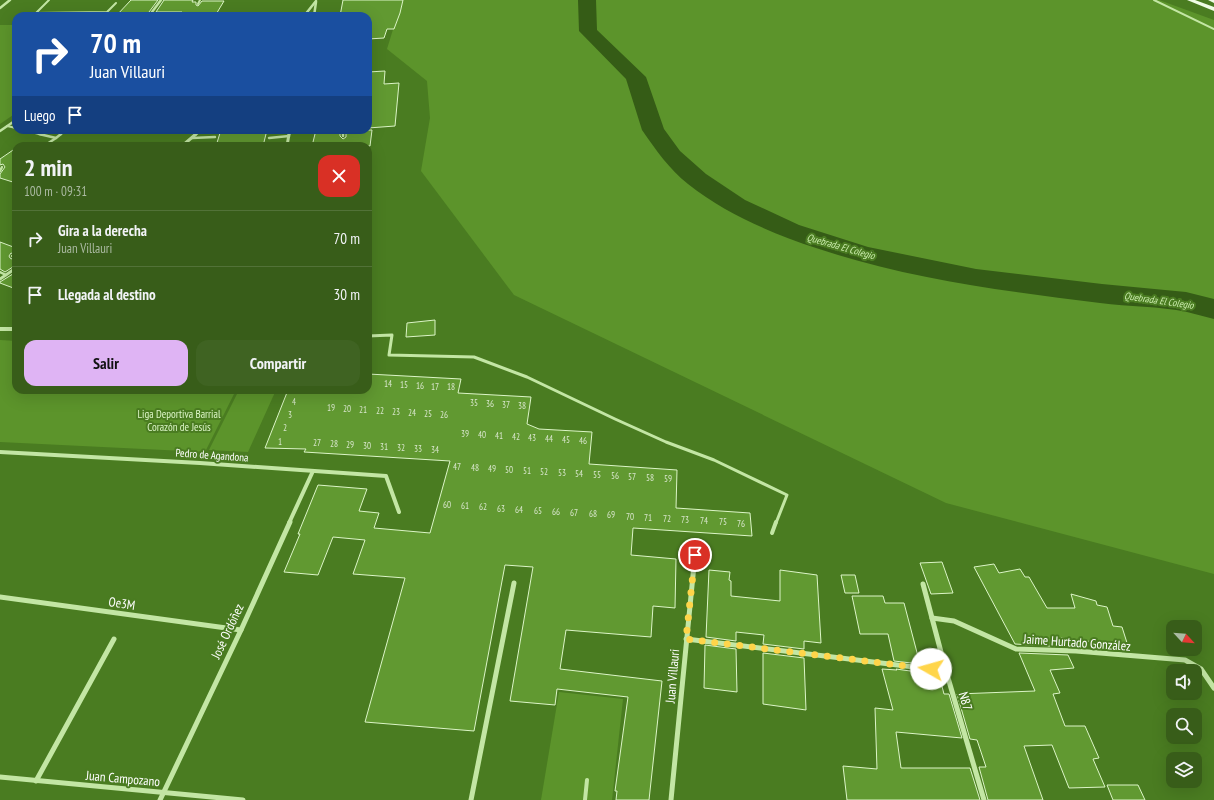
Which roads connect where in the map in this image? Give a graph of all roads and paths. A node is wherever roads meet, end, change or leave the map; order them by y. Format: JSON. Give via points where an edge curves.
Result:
{"nodes":[{"id":1,"x":10,"y":0,"type":"edge"},
{"id":2,"x":49,"y":0,"type":"edge"},
{"id":3,"x":161,"y":0,"type":"edge"},
{"id":4,"x":200,"y":0,"type":"edge"},
{"id":5,"x":1154,"y":0,"type":"edge"},
{"id":6,"x":1190,"y":0,"type":"edge"},
{"id":7,"x":1211,"y":0,"type":"edge"},
{"id":8,"x":316,"y":1,"type":"edge"},
{"id":9,"x":1214,"y":1,"type":"edge"},
{"id":10,"x":116,"y":3,"type":"dead end"},
{"id":11,"x":198,"y":4,"type":"dead end"},
{"id":12,"x":1,"y":7,"type":"edge"},
{"id":13,"x":1214,"y":9,"type":"edge"},
{"id":14,"x":37,"y":12,"type":"edge"},
{"id":15,"x":107,"y":12,"type":"edge"},
{"id":16,"x":152,"y":12,"type":"edge"},
{"id":17,"x":307,"y":12,"type":"edge"},
{"id":18,"x":315,"y":12,"type":"edge"},
{"id":19,"x":1214,"y":29,"type":"edge"},
{"id":20,"x":12,"y":123,"type":"edge"},
{"id":21,"x":7,"y":126,"type":"junction"},
{"id":22,"x":12,"y":127,"type":"edge"},
{"id":23,"x":0,"y":131,"type":"edge"},
{"id":24,"x":40,"y":134,"type":"edge"},
{"id":25,"x":61,"y":134,"type":"edge"},
{"id":26,"x":196,"y":134,"type":"edge"},
{"id":27,"x":289,"y":136,"type":"joint"},
{"id":28,"x":215,"y":137,"type":"dead end"},
{"id":29,"x":56,"y":138,"type":"junction"},
{"id":30,"x":192,"y":138,"type":"junction"},
{"id":31,"x":269,"y":138,"type":"dead end"},
{"id":32,"x":50,"y":142,"type":"edge"},
{"id":33,"x":187,"y":142,"type":"edge"},
{"id":34,"x":288,"y":142,"type":"edge"},
{"id":35,"x":2,"y":167,"type":"dead end"},
{"id":36,"x":0,"y":171,"type":"edge"},
{"id":37,"x":0,"y":272,"type":"edge"},
{"id":38,"x":12,"y":272,"type":"edge"},
{"id":39,"x":6,"y":275,"type":"junction"},
{"id":40,"x":0,"y":279,"type":"edge"},
{"id":41,"x":0,"y":329,"type":"edge"},
{"id":42,"x":12,"y":329,"type":"edge"},
{"id":43,"x":372,"y":336,"type":"edge"},
{"id":44,"x":0,"y":452,"type":"edge"},
{"id":45,"x":313,"y":471,"type":"junction"},
{"id":46,"x":399,"y":512,"type":"dead end"},
{"id":47,"x":772,"y":533,"type":"dead end"},
{"id":48,"x":695,"y":555,"type":"dead end"},
{"id":49,"x":514,"y":583,"type":"dead end"},
{"id":50,"x":923,"y":584,"type":"dead end"},
{"id":51,"x":0,"y":597,"type":"edge"},
{"id":52,"x":932,"y":618,"type":"junction"},
{"id":53,"x":241,"y":630,"type":"junction"},
{"id":54,"x":114,"y":639,"type":"dead end"},
{"id":55,"x":686,"y":639,"type":"junction"},
{"id":56,"x":946,"y":671,"type":"junction"},
{"id":57,"x":1214,"y":688,"type":"edge"},
{"id":58,"x":0,"y":777,"type":"edge"},
{"id":59,"x":587,"y":780,"type":"dead end"},
{"id":60,"x":36,"y":781,"type":"junction"},
{"id":61,"x":163,"y":792,"type":"junction"},
{"id":62,"x":160,"y":800,"type":"edge"},
{"id":63,"x":243,"y":800,"type":"edge"},
{"id":64,"x":471,"y":800,"type":"edge"},
{"id":65,"x":585,"y":800,"type":"edge"},
{"id":66,"x":671,"y":800,"type":"edge"},
{"id":67,"x":984,"y":800,"type":"edge"}],
"edges":[{"from":1,"to":12,"type":"street"},
{"from":2,"to":14,"type":"lane"},
{"from":3,"to":16,"type":"street"},
{"from":4,"to":11,"type":"lane"},
{"from":5,"to":19,"type":"lane"},
{"from":6,"to":13,"type":"main road"},
{"from":7,"to":9,"type":"main road"},
{"from":8,"to":17,"type":"street"},
{"from":8,"to":18,"type":"street"},
{"from":10,"to":15,"type":"lane"},
{"from":20,"to":21,"type":"street"},
{"from":21,"to":22,"type":"lane"},
{"from":21,"to":23,"type":"street"},
{"from":24,"to":29,"type":"lane"},
{"from":25,"to":29,"type":"lane"},
{"from":26,"to":30,"type":"street"},
{"from":27,"to":31,"type":"lane"},
{"from":27,"to":34,"type":"street"},
{"from":28,"to":30,"type":"lane"},
{"from":29,"to":32,"type":"lane"},
{"from":30,"to":33,"type":"street"},
{"from":35,"to":36,"type":"lane"},
{"from":37,"to":39,"type":"lane"},
{"from":38,"to":39,"type":"street"},
{"from":39,"to":40,"type":"street"},
{"from":41,"to":42,"type":"street"},
{"from":43,"to":47,"type":"lane","via":[[392,335],[389,355],[474,357],[528,377],[622,423],[714,460],[787,495]]},
{"from":44,"to":45,"type":"street","name":"Pedro de Agandona"},
{"from":45,"to":46,"type":"street","name":"Pedro de Agandona","via":[[386,476]]},
{"from":45,"to":53,"type":"street","name":"José Ordóñez"},
{"from":48,"to":55,"type":"street","name":"Juan Villauri"},
{"from":49,"to":64,"type":"street"},
{"from":50,"to":52,"type":"street","name":"N87"},
{"from":51,"to":53,"type":"street","name":"Oe3M"},
{"from":52,"to":56,"type":"street","name":"N87"},
{"from":52,"to":57,"type":"street","name":"Jaime Hurtado González","via":[[954,621],[1016,649],[1185,660],[1202,669]]},
{"from":53,"to":61,"type":"street","name":"José Ordóñez"},
{"from":54,"to":60,"type":"street"},
{"from":55,"to":56,"type":"street"},
{"from":55,"to":66,"type":"street","name":"Juan Villauri"},
{"from":56,"to":67,"type":"street","name":"N87"},
{"from":58,"to":60,"type":"street","name":"Juan Campozano"},
{"from":59,"to":65,"type":"lane"},
{"from":60,"to":61,"type":"street","name":"Juan Campozano"},
{"from":61,"to":62,"type":"street","name":"José Ordóñez"},
{"from":61,"to":63,"type":"street","name":"Juan Campozano"}]}
